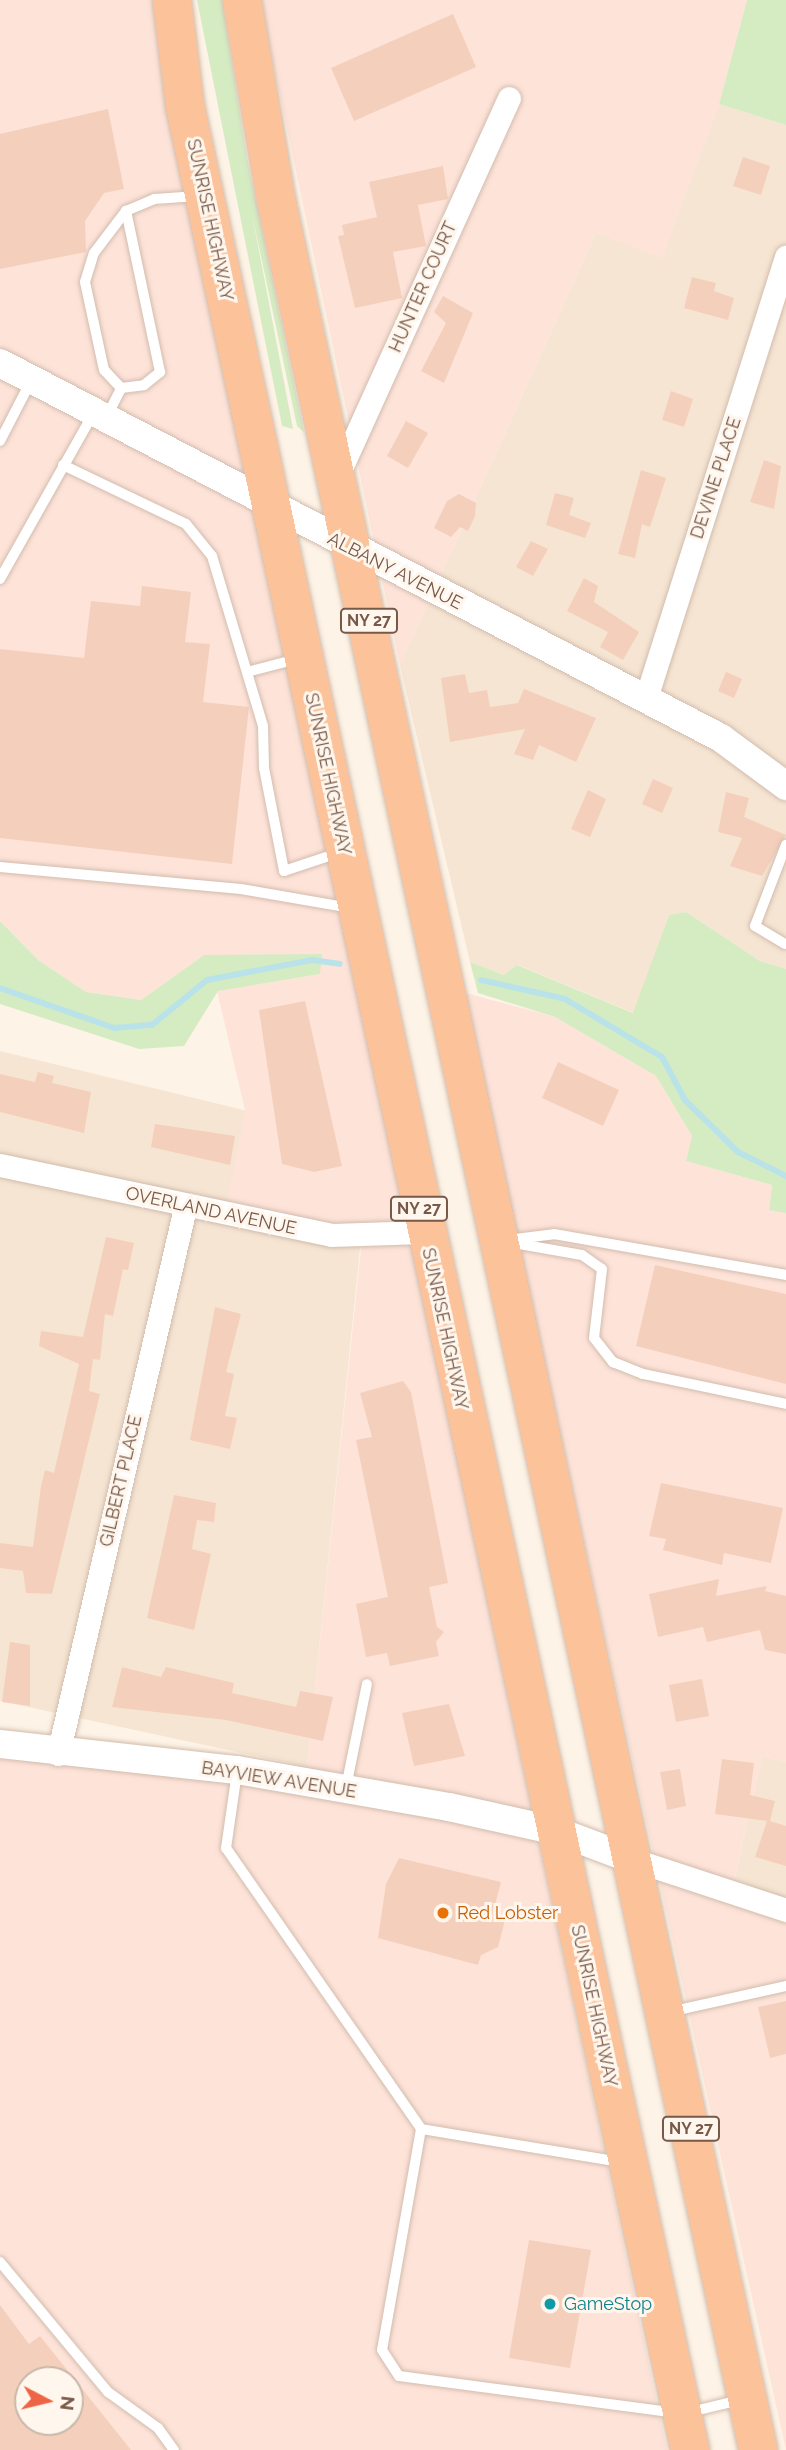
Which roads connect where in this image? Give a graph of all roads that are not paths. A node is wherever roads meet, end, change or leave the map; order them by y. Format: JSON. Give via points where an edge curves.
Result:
{"nodes":[{"id":1,"x":172,"y":0,"type":"edge"},
{"id":2,"x":242,"y":0,"type":"edge"},
{"id":3,"x":509,"y":98,"type":"dead end"},
{"id":4,"x":204,"y":195,"type":"junction"},
{"id":5,"x":126,"y":211,"type":"junction"},
{"id":6,"x":786,"y":257,"type":"edge"},
{"id":7,"x":0,"y":363,"type":"edge"},
{"id":8,"x":31,"y":380,"type":"junction"},
{"id":9,"x":121,"y":388,"type":"junction"},
{"id":10,"x":99,"y":417,"type":"junction"},
{"id":11,"x":0,"y":441,"type":"edge"},
{"id":12,"x":63,"y":465,"type":"junction"},
{"id":13,"x":337,"y":477,"type":"junction"},
{"id":14,"x":272,"y":509,"type":"junction"},
{"id":15,"x":354,"y":550,"type":"junction"},
{"id":16,"x":0,"y":579,"type":"edge"},
{"id":17,"x":303,"y":657,"type":"junction"},
{"id":18,"x":247,"y":672,"type":"junction"},
{"id":19,"x":646,"y":698,"type":"junction"},
{"id":20,"x":786,"y":786,"type":"edge"},
{"id":21,"x":786,"y":845,"type":"edge"},
{"id":22,"x":344,"y":851,"type":"junction"},
{"id":23,"x":0,"y":867,"type":"edge"},
{"id":24,"x":284,"y":871,"type":"junction"},
{"id":25,"x":286,"y":895,"type":"junction"},
{"id":26,"x":356,"y":909,"type":"junction"},
{"id":27,"x":785,"y":944,"type":"edge"},
{"id":28,"x":0,"y":1165,"type":"edge"},
{"id":29,"x":185,"y":1208,"type":"junction"},
{"id":30,"x":424,"y":1232,"type":"junction"},
{"id":31,"x":501,"y":1241,"type":"junction"},
{"id":32,"x":786,"y":1275,"type":"edge"},
{"id":33,"x":786,"y":1404,"type":"edge"},
{"id":34,"x":367,"y":1684,"type":"dead end"},
{"id":35,"x":0,"y":1744,"type":"edge"},
{"id":36,"x":58,"y":1755,"type":"junction"},
{"id":37,"x":237,"y":1770,"type":"junction"},
{"id":38,"x":345,"y":1789,"type":"junction"},
{"id":39,"x":556,"y":1831,"type":"junction"},
{"id":40,"x":631,"y":1859,"type":"junction"},
{"id":41,"x":786,"y":1910,"type":"edge"},
{"id":42,"x":786,"y":1986,"type":"edge"},
{"id":43,"x":666,"y":2012,"type":"junction"},
{"id":44,"x":421,"y":2129,"type":"junction"},
{"id":45,"x":628,"y":2163,"type":"junction"},
{"id":46,"x":0,"y":2262,"type":"edge"},
{"id":47,"x":747,"y":2399,"type":"junction"},
{"id":48,"x":686,"y":2432,"type":"edge"},
{"id":49,"x":174,"y":2450,"type":"edge"},
{"id":50,"x":758,"y":2450,"type":"edge"}],
"edges":[{"from":1,"to":4,"type":"highway","name":"SUNRISE HIGHWAY","number":"NY 27"},
{"from":2,"to":13,"type":"highway","number":"NY 27","via":[[276,199]]},
{"from":3,"to":13,"type":"street","name":"HUNTER COURT"},
{"from":4,"to":5,"type":"lane","via":[[154,199]]},
{"from":4,"to":14,"type":"highway","name":"SUNRISE HIGHWAY","number":"NY 27"},
{"from":5,"to":9,"type":"lane","via":[[94,253],[85,282],[104,370]]},
{"from":5,"to":9,"type":"lane","via":[[160,372],[144,385]]},
{"from":6,"to":19,"type":"street","name":"DEVINE PLACE"},
{"from":7,"to":8,"type":"street","name":"ALBANY AVENUE"},
{"from":8,"to":10,"type":"street","name":"ALBANY AVENUE"},
{"from":8,"to":11,"type":"lane"},
{"from":9,"to":10,"type":"lane"},
{"from":10,"to":12,"type":"lane"},
{"from":10,"to":14,"type":"street","name":"ALBANY AVENUE"},
{"from":12,"to":16,"type":"lane"},
{"from":12,"to":18,"type":"lane","via":[[186,524],[212,556]]},
{"from":13,"to":15,"type":"highway","number":"NY 27"},
{"from":14,"to":15,"type":"street","name":"ALBANY AVENUE"},
{"from":14,"to":17,"type":"highway","name":"SUNRISE HIGHWAY","number":"NY 27"},
{"from":15,"to":19,"type":"street","name":"ALBANY AVENUE"},
{"from":15,"to":31,"type":"highway","number":"NY 27"},
{"from":17,"to":18,"type":"lane"},
{"from":17,"to":22,"type":"highway","name":"SUNRISE HIGHWAY","number":"NY 27"},
{"from":18,"to":24,"type":"lane","via":[[263,726],[264,768]]},
{"from":19,"to":20,"type":"street","name":"ALBANY AVENUE","via":[[721,738]]},
{"from":21,"to":27,"type":"lane","via":[[755,926]]},
{"from":22,"to":24,"type":"lane"},
{"from":22,"to":26,"type":"highway","name":"SUNRISE HIGHWAY","number":"NY 27"},
{"from":23,"to":25,"type":"lane"},
{"from":24,"to":25,"type":"lane"},
{"from":25,"to":26,"type":"lane"},
{"from":26,"to":30,"type":"highway","name":"SUNRISE HIGHWAY","number":"NY 27"},
{"from":28,"to":29,"type":"street","name":"OVERLAND AVENUE"},
{"from":29,"to":30,"type":"street","name":"OVERLAND AVENUE","via":[[331,1236]]},
{"from":29,"to":36,"type":"street","name":"GILBERT PLACE"},
{"from":30,"to":39,"type":"highway","name":"SUNRISE HIGHWAY","number":"NY 27"},
{"from":31,"to":32,"type":"lane","via":[[554,1234]]},
{"from":31,"to":33,"type":"lane","via":[[582,1255],[602,1269],[594,1338],[613,1362],[643,1374]]},
{"from":31,"to":40,"type":"highway","number":"NY 27"},
{"from":34,"to":38,"type":"lane"},
{"from":35,"to":36,"type":"street","name":"BAYVIEW AVENUE"},
{"from":36,"to":37,"type":"street","name":"BAYVIEW AVENUE"},
{"from":37,"to":38,"type":"street","name":"BAYVIEW AVENUE"},
{"from":37,"to":44,"type":"lane","via":[[226,1848]]},
{"from":38,"to":39,"type":"street","name":"BAYVIEW AVENUE"},
{"from":39,"to":40,"type":"street","name":"BAYVIEW AVENUE"},
{"from":39,"to":45,"type":"highway","name":"SUNRISE HIGHWAY","number":"NY 27"},
{"from":40,"to":41,"type":"street"},
{"from":40,"to":43,"type":"highway","number":"NY 27"},
{"from":42,"to":43,"type":"lane"},
{"from":43,"to":47,"type":"highway","number":"NY 27"},
{"from":44,"to":45,"type":"lane"},
{"from":44,"to":48,"type":"lane","via":[[382,2350],[399,2376]]},
{"from":45,"to":48,"type":"highway","name":"SUNRISE HIGHWAY","number":"NY 27"},
{"from":46,"to":49,"type":"lane","via":[[108,2392],[158,2428]]},
{"from":47,"to":48,"type":"lane"},
{"from":47,"to":50,"type":"highway","number":"NY 27"}]}
